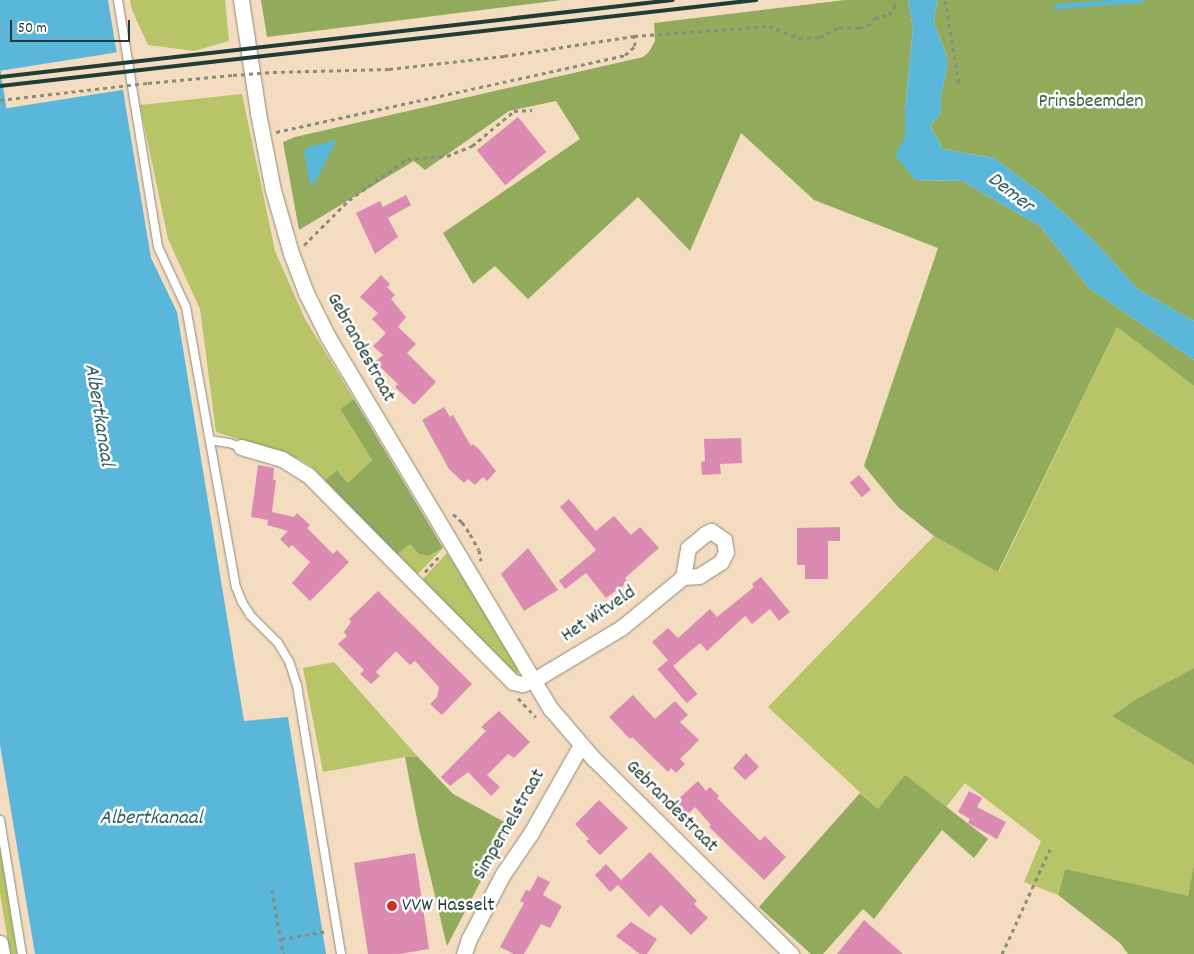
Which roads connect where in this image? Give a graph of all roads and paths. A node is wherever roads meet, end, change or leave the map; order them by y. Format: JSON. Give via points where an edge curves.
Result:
{"nodes":[{"id":1,"x":118,"y":0,"type":"edge"},
{"id":2,"x":241,"y":0,"type":"edge"},
{"id":3,"x":895,"y":0,"type":"edge"},
{"id":4,"x":944,"y":0,"type":"edge"},
{"id":5,"x":634,"y":36,"type":"junction"},
{"id":6,"x":959,"y":84,"type":"dead end"},
{"id":7,"x":0,"y":100,"type":"edge"},
{"id":8,"x":532,"y":110,"type":"dead end"},
{"id":9,"x":277,"y":141,"type":"dead end"},
{"id":10,"x":299,"y":240,"type":"dead end"},
{"id":11,"x":210,"y":440,"type":"junction"},
{"id":12,"x":241,"y":447,"type":"joint"},
{"id":13,"x":448,"y":511,"type":"dead end"},
{"id":14,"x":470,"y":534,"type":"dead end"},
{"id":15,"x":683,"y":577,"type":"dead end"},
{"id":16,"x":534,"y":680,"type":"junction"},
{"id":17,"x":581,"y":745,"type":"junction"},
{"id":18,"x":0,"y":820,"type":"edge"},
{"id":19,"x":1050,"y":849,"type":"dead end"},
{"id":20,"x":272,"y":890,"type":"dead end"},
{"id":21,"x":330,"y":931,"type":"dead end"},
{"id":22,"x":281,"y":939,"type":"junction"},
{"id":23,"x":0,"y":943,"type":"edge"},
{"id":24,"x":2,"y":954,"type":"edge"},
{"id":25,"x":22,"y":954,"type":"edge"},
{"id":26,"x":283,"y":954,"type":"edge"},
{"id":27,"x":341,"y":954,"type":"edge"},
{"id":28,"x":464,"y":954,"type":"edge"},
{"id":29,"x":791,"y":954,"type":"edge"},
{"id":30,"x":1002,"y":954,"type":"edge"}],
"edges":[{"from":1,"to":11,"type":"lane","via":[[158,247],[186,307]]},
{"from":2,"to":16,"type":"street","name":"Gebrandestraat","via":[[273,190],[290,253],[306,293],[328,337]]},
{"from":3,"to":5,"type":"path","via":[[889,15],[875,18],[868,26],[839,27],[820,37],[799,38],[769,26]]},
{"from":4,"to":6,"type":"path"},
{"from":5,"to":7,"type":"path","bridge":true,"via":[[389,69],[234,75]]},
{"from":5,"to":9,"type":"path","via":[[635,46],[625,55],[281,130],[275,132]]},
{"from":8,"to":10,"type":"path","via":[[514,111],[472,146],[447,156],[407,159],[348,200],[301,248]]},
{"from":11,"to":12,"type":"lane"},
{"from":11,"to":27,"type":"lane","via":[[236,587],[250,615],[278,643],[297,684]]},
{"from":12,"to":16,"type":"street","via":[[282,459],[308,475],[513,682],[522,684]]},
{"from":13,"to":14,"type":"path","via":[[462,522]]},
{"from":15,"to":16,"type":"street","name":"Het Witveld","via":[[621,628]]},
{"from":16,"to":17,"type":"street","name":"Gebrandestraat","via":[[551,709]]},
{"from":17,"to":28,"type":"street","name":"Simpernelstraat","via":[[531,833],[503,874]]},
{"from":17,"to":29,"type":"street","name":"Gebrandestraat"},
{"from":18,"to":25,"type":"lane"},
{"from":19,"to":30,"type":"path"},
{"from":20,"to":22,"type":"path"},
{"from":21,"to":22,"type":"path"},
{"from":22,"to":26,"type":"path"},
{"from":23,"to":24,"type":"street"}]}
